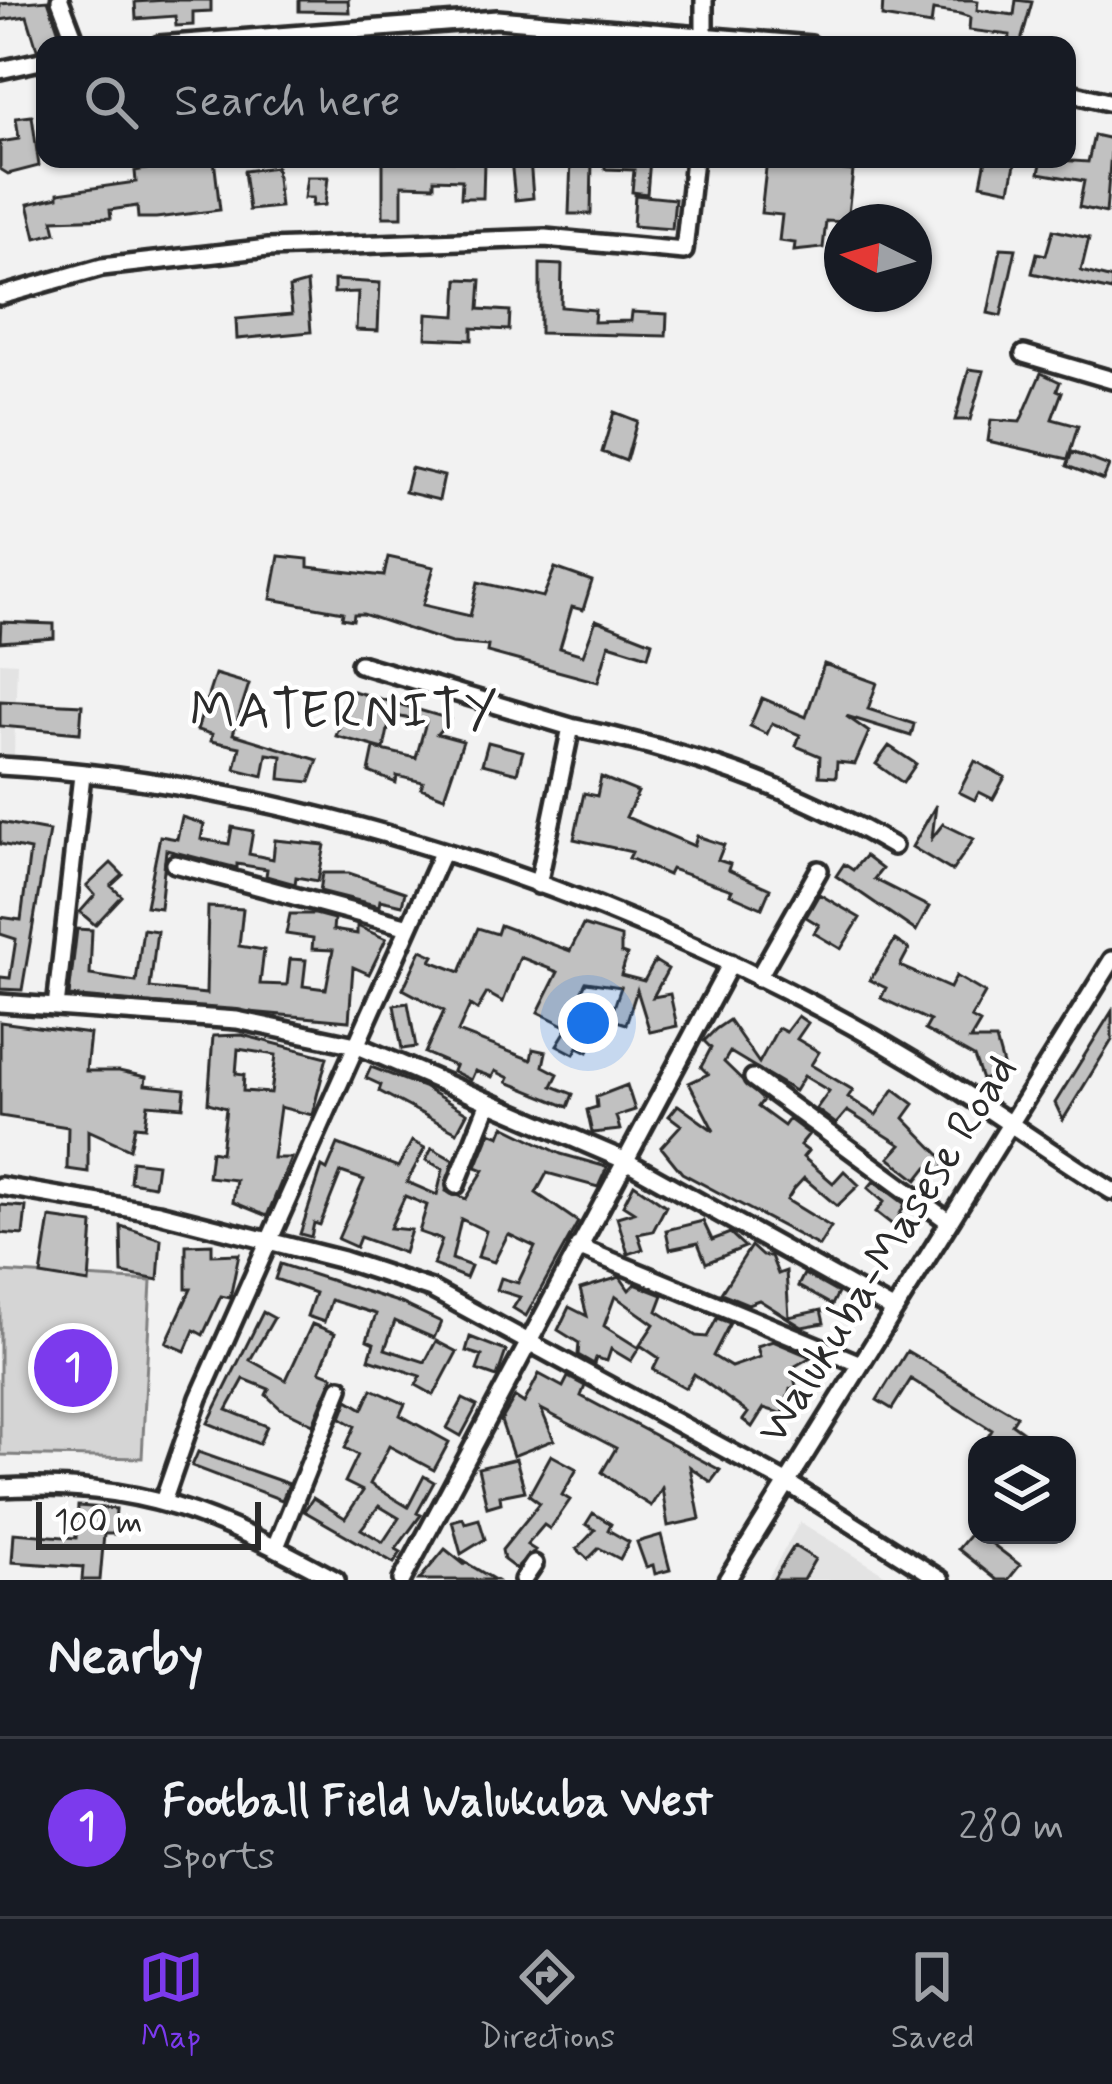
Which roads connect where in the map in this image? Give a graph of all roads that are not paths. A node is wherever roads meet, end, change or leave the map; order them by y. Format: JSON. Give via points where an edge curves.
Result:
{"nodes":[{"id":1,"x":59,"y":0,"type":"edge"},
{"id":2,"x":496,"y":0,"type":"edge"},
{"id":3,"x":704,"y":0,"type":"edge"},
{"id":4,"x":496,"y":19,"type":"junction"},
{"id":5,"x":73,"y":36,"type":"edge"},
{"id":6,"x":276,"y":36,"type":"edge"},
{"id":7,"x":665,"y":36,"type":"edge"},
{"id":8,"x":705,"y":36,"type":"edge"},
{"id":9,"x":36,"y":62,"type":"edge"},
{"id":10,"x":0,"y":70,"type":"edge"},
{"id":11,"x":1076,"y":94,"type":"edge"},
{"id":12,"x":1112,"y":103,"type":"edge"},
{"id":13,"x":693,"y":168,"type":"edge"},
{"id":14,"x":0,"y":296,"type":"edge"},
{"id":15,"x":1024,"y":354,"type":"dead end"},
{"id":16,"x":1112,"y":380,"type":"edge"},
{"id":17,"x":359,"y":664,"type":"dead end"},
{"id":18,"x":572,"y":727,"type":"junction"},
{"id":19,"x":0,"y":766,"type":"edge"},
{"id":20,"x":82,"y":775,"type":"junction"},
{"id":21,"x":893,"y":846,"type":"dead end"},
{"id":22,"x":442,"y":853,"type":"junction"},
{"id":23,"x":175,"y":863,"type":"dead end"},
{"id":24,"x":819,"y":870,"type":"dead end"},
{"id":25,"x":538,"y":885,"type":"junction"},
{"id":26,"x":409,"y":927,"type":"junction"},
{"id":27,"x":1112,"y":960,"type":"edge"},
{"id":28,"x":731,"y":963,"type":"junction"},
{"id":29,"x":758,"y":978,"type":"junction"},
{"id":30,"x":0,"y":1003,"type":"edge"},
{"id":31,"x":56,"y":1007,"type":"junction"},
{"id":32,"x":356,"y":1045,"type":"junction"},
{"id":33,"x":753,"y":1078,"type":"dead end"},
{"id":34,"x":489,"y":1102,"type":"junction"},
{"id":35,"x":1009,"y":1126,"type":"junction"},
{"id":36,"x":624,"y":1160,"type":"junction"},
{"id":37,"x":455,"y":1185,"type":"dead end"},
{"id":38,"x":0,"y":1186,"type":"edge"},
{"id":39,"x":1112,"y":1191,"type":"edge"},
{"id":40,"x":948,"y":1221,"type":"junction"},
{"id":41,"x":269,"y":1240,"type":"junction"},
{"id":42,"x":578,"y":1247,"type":"junction"},
{"id":43,"x":891,"y":1309,"type":"junction"},
{"id":44,"x":530,"y":1339,"type":"junction"},
{"id":45,"x":858,"y":1364,"type":"junction"},
{"id":46,"x":340,"y":1388,"type":"dead end"},
{"id":47,"x":785,"y":1482,"type":"junction"},
{"id":48,"x":0,"y":1488,"type":"edge"},
{"id":49,"x":164,"y":1499,"type":"junction"},
{"id":50,"x":275,"y":1547,"type":"junction"},
{"id":51,"x":534,"y":1564,"type":"dead end"},
{"id":52,"x":336,"y":1580,"type":"edge"},
{"id":53,"x":402,"y":1580,"type":"edge"},
{"id":54,"x":523,"y":1580,"type":"edge"},
{"id":55,"x":727,"y":1580,"type":"edge"},
{"id":56,"x":941,"y":1580,"type":"edge"}],
"edges":[{"from":1,"to":5,"type":"street"},
{"from":2,"to":4,"type":"street"},
{"from":3,"to":8,"type":"street"},
{"from":4,"to":6,"type":"street"},
{"from":4,"to":7,"type":"street"},
{"from":9,"to":10,"type":"street"},
{"from":11,"to":12,"type":"street"},
{"from":13,"to":14,"type":"street","via":[[684,251],[545,238],[268,248],[102,267]]},
{"from":15,"to":16,"type":"street"},
{"from":17,"to":18,"type":"street"},
{"from":18,"to":21,"type":"street","via":[[684,755]]},
{"from":18,"to":25,"type":"street"},
{"from":19,"to":20,"type":"street"},
{"from":20,"to":22,"type":"street","via":[[210,793]]},
{"from":20,"to":31,"type":"street"},
{"from":22,"to":25,"type":"street"},
{"from":22,"to":26,"type":"street"},
{"from":23,"to":26,"type":"street"},
{"from":24,"to":29,"type":"street"},
{"from":25,"to":28,"type":"street"},
{"from":26,"to":32,"type":"street"},
{"from":27,"to":35,"type":"street","name":"Walukuba-Masese Road"},
{"from":28,"to":29,"type":"street"},
{"from":28,"to":36,"type":"street"},
{"from":29,"to":35,"type":"street","via":[[913,1061]]},
{"from":30,"to":31,"type":"street"},
{"from":31,"to":32,"type":"street","via":[[237,1020]]},
{"from":32,"to":34,"type":"street"},
{"from":32,"to":41,"type":"street"},
{"from":33,"to":40,"type":"street"},
{"from":34,"to":36,"type":"street"},
{"from":34,"to":37,"type":"street"},
{"from":35,"to":39,"type":"street"},
{"from":35,"to":40,"type":"street","name":"Walukuba-Masese Road"},
{"from":36,"to":42,"type":"street"},
{"from":36,"to":43,"type":"street"},
{"from":38,"to":41,"type":"street"},
{"from":40,"to":43,"type":"street","name":"Walukuba-Masese Road"},
{"from":41,"to":44,"type":"street","via":[[430,1289]]},
{"from":41,"to":49,"type":"street"},
{"from":42,"to":44,"type":"street"},
{"from":42,"to":45,"type":"street"},
{"from":43,"to":45,"type":"street","name":"Walukuba-Masese Road"},
{"from":44,"to":47,"type":"street"},
{"from":44,"to":53,"type":"street"},
{"from":45,"to":47,"type":"street","name":"Walukuba-Masese Road"},
{"from":46,"to":50,"type":"street"},
{"from":47,"to":55,"type":"street","name":"Walukuba-Masese Road"},
{"from":47,"to":56,"type":"street"},
{"from":48,"to":49,"type":"street"},
{"from":49,"to":50,"type":"street"},
{"from":50,"to":52,"type":"street"},
{"from":51,"to":54,"type":"street"}]}
